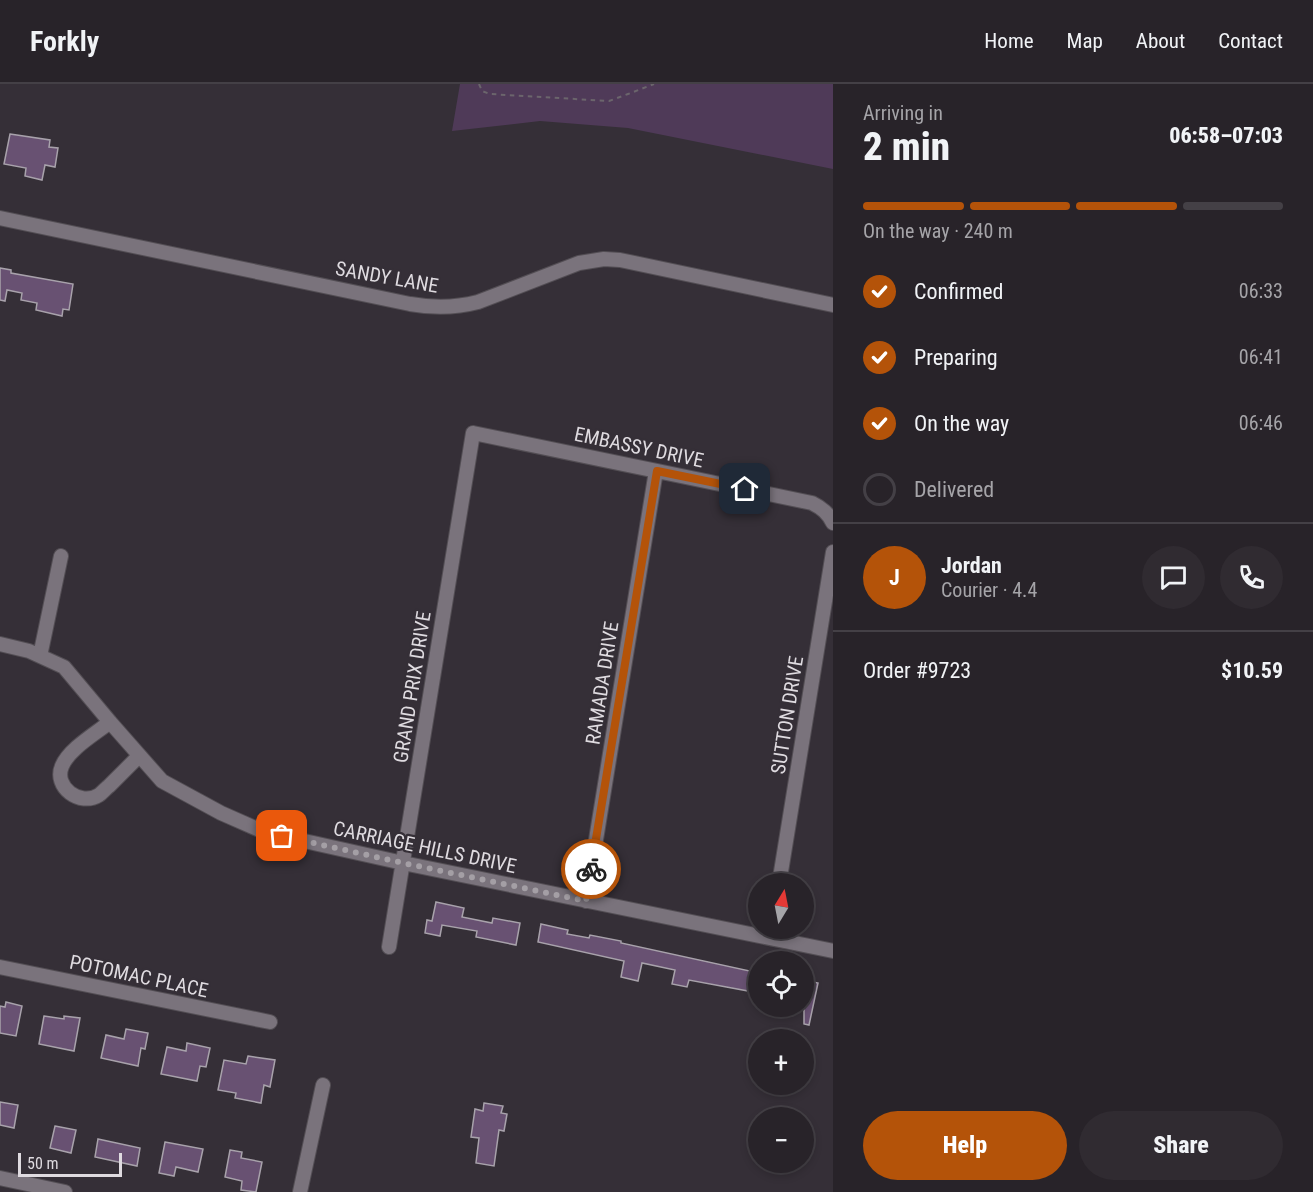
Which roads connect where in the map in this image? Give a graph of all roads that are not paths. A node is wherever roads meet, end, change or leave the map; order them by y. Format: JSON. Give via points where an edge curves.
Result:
{"nodes":[{"id":1,"x":0,"y":218,"type":"edge"},
{"id":2,"x":833,"y":305,"type":"edge"},
{"id":3,"x":473,"y":433,"type":"joint"},
{"id":4,"x":657,"y":471,"type":"junction"},
{"id":5,"x":831,"y":519,"type":"edge"},
{"id":6,"x":833,"y":552,"type":"edge"},
{"id":7,"x":61,"y":556,"type":"dead end"},
{"id":8,"x":830,"y":594,"type":"edge"},
{"id":9,"x":0,"y":644,"type":"edge"},
{"id":10,"x":40,"y":656,"type":"junction"},
{"id":11,"x":110,"y":722,"type":"junction"},
{"id":12,"x":139,"y":756,"type":"junction"},
{"id":13,"x":403,"y":863,"type":"junction"},
{"id":14,"x":781,"y":873,"type":"edge"},
{"id":15,"x":586,"y":901,"type":"junction"},
{"id":16,"x":748,"y":930,"type":"edge"},
{"id":17,"x":789,"y":939,"type":"edge"},
{"id":18,"x":389,"y":947,"type":"dead end"},
{"id":19,"x":833,"y":951,"type":"edge"},
{"id":20,"x":0,"y":967,"type":"edge"},
{"id":21,"x":270,"y":1022,"type":"dead end"},
{"id":22,"x":323,"y":1084,"type":"dead end"},
{"id":23,"x":0,"y":1178,"type":"edge"},
{"id":24,"x":65,"y":1192,"type":"edge"},
{"id":25,"x":300,"y":1192,"type":"edge"}],
"edges":[{"from":1,"to":2,"type":"street","name":"SANDY LANE","via":[[427,307],[478,302],[579,263],[604,259]]},
{"from":3,"to":4,"type":"street","name":"EMBASSY DRIVE"},
{"from":3,"to":13,"type":"street","name":"GRAND PRIX DRIVE"},
{"from":4,"to":5,"type":"street","name":"EMBASSY DRIVE","via":[[812,503]]},
{"from":4,"to":15,"type":"street","name":"RAMADA DRIVE"},
{"from":6,"to":8,"type":"street","name":"SUTTON DRIVE"},
{"from":7,"to":10,"type":"street"},
{"from":8,"to":14,"type":"street","name":"SUTTON DRIVE"},
{"from":9,"to":10,"type":"street","name":"CARRIAGE HILLS DRIVE"},
{"from":10,"to":11,"type":"street","name":"CARRIAGE HILLS DRIVE","via":[[64,667]]},
{"from":11,"to":12,"type":"street","name":"CARRIAGE HILLS DRIVE"},
{"from":11,"to":12,"type":"street","via":[[71,752],[62,765],[59,776],[65,788],[72,796],[98,796]]},
{"from":12,"to":13,"type":"street","name":"CARRIAGE HILLS DRIVE","via":[[162,782],[264,832]]},
{"from":13,"to":15,"type":"street","name":"CARRIAGE HILLS DRIVE"},
{"from":13,"to":18,"type":"street","name":"GRAND PRIX DRIVE"},
{"from":15,"to":16,"type":"street","name":"CARRIAGE HILLS DRIVE"},
{"from":17,"to":19,"type":"street","name":"CARRIAGE HILLS DRIVE"},
{"from":20,"to":21,"type":"street","name":"POTOMAC PLACE"},
{"from":22,"to":25,"type":"street"},
{"from":23,"to":24,"type":"street"}]}
